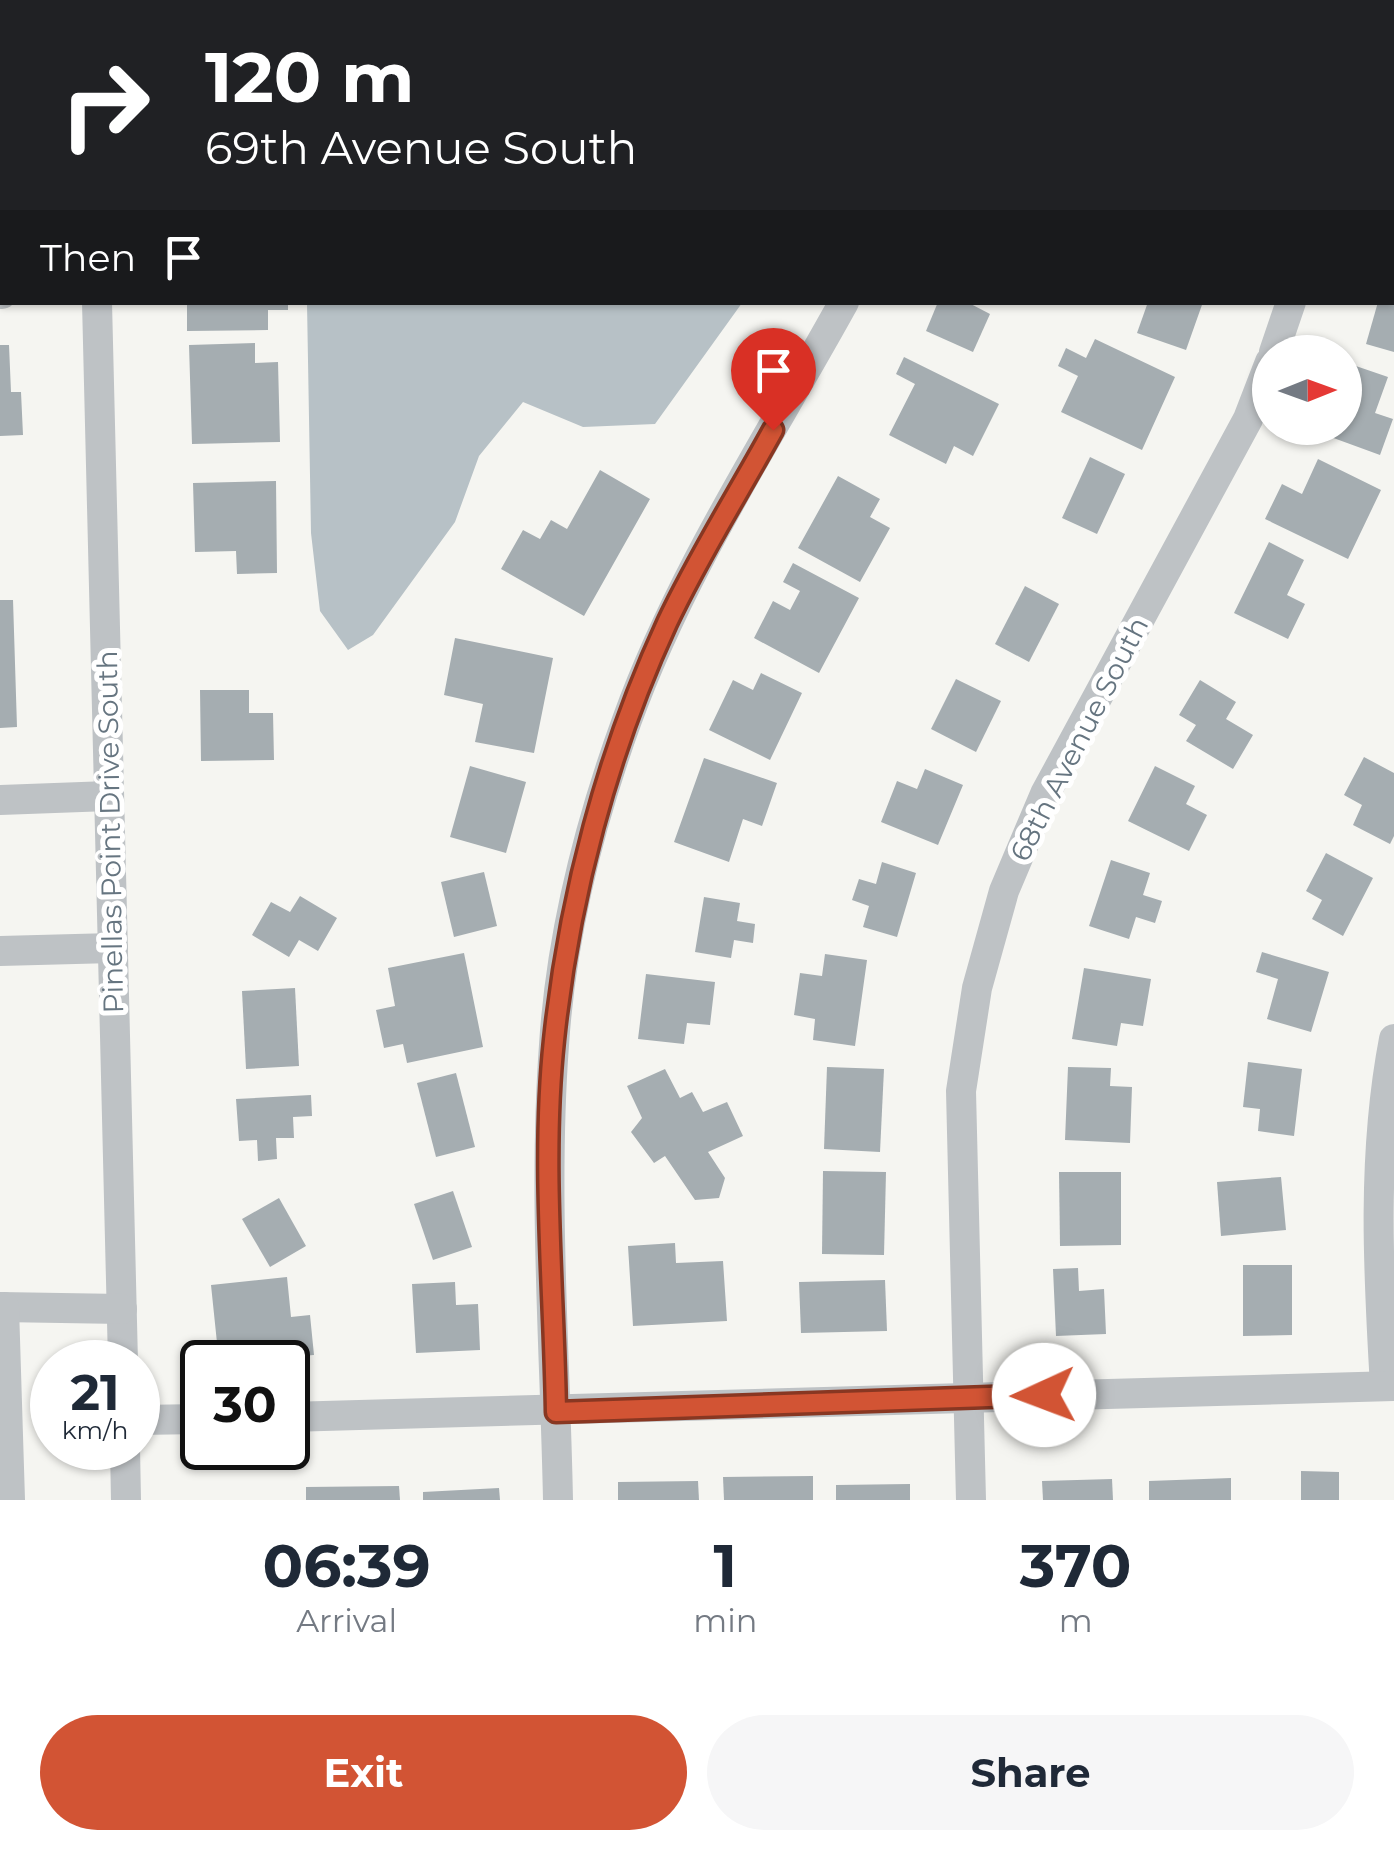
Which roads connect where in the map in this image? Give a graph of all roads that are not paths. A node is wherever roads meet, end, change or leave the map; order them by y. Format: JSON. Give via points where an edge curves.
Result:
{"nodes":[{"id":1,"x":97,"y":305,"type":"edge"},
{"id":2,"x":842,"y":305,"type":"edge"},
{"id":3,"x":1290,"y":305,"type":"edge"},
{"id":4,"x":1280,"y":335,"type":"edge"},
{"id":5,"x":1252,"y":409,"type":"edge"},
{"id":6,"x":109,"y":796,"type":"junction"},
{"id":7,"x":0,"y":800,"type":"edge"},
{"id":8,"x":113,"y":948,"type":"junction"},
{"id":9,"x":0,"y":952,"type":"edge"},
{"id":10,"x":1394,"y":1039,"type":"edge"},
{"id":11,"x":2,"y":1307,"type":"edge"},
{"id":12,"x":122,"y":1309,"type":"junction"},
{"id":13,"x":123,"y":1340,"type":"edge"},
{"id":14,"x":1389,"y":1386,"type":"edge"},
{"id":15,"x":968,"y":1397,"type":"junction"},
{"id":16,"x":556,"y":1412,"type":"junction"},
{"id":17,"x":310,"y":1417,"type":"edge"},
{"id":18,"x":125,"y":1470,"type":"edge"},
{"id":19,"x":10,"y":1500,"type":"edge"},
{"id":20,"x":126,"y":1500,"type":"edge"},
{"id":21,"x":558,"y":1500,"type":"edge"},
{"id":22,"x":971,"y":1500,"type":"edge"}],
"edges":[{"from":1,"to":6,"type":"street","name":"Pinellas Point Drive South"},
{"from":2,"to":16,"type":"street","via":[[668,622],[627,720],[596,821],[570,926],[554,1043]]},
{"from":3,"to":4,"type":"street"},
{"from":5,"to":15,"type":"street","name":"68th Avenue South","via":[[1045,794],[1004,891],[977,988],[961,1091]]},
{"from":6,"to":7,"type":"street"},
{"from":6,"to":8,"type":"street","name":"Pinellas Point Drive South"},
{"from":8,"to":9,"type":"street"},
{"from":8,"to":12,"type":"street","name":"Pinellas Point Drive South"},
{"from":10,"to":14,"type":"street","via":[[1380,1112],[1378,1266]]},
{"from":11,"to":12,"type":"street"},
{"from":11,"to":19,"type":"street"},
{"from":12,"to":13,"type":"street","name":"Pinellas Point Drive South"},
{"from":14,"to":15,"type":"street"},
{"from":15,"to":16,"type":"street"},
{"from":15,"to":22,"type":"street","name":"68th Avenue South"},
{"from":16,"to":17,"type":"street"},
{"from":16,"to":21,"type":"street"},
{"from":18,"to":20,"type":"street"}]}
